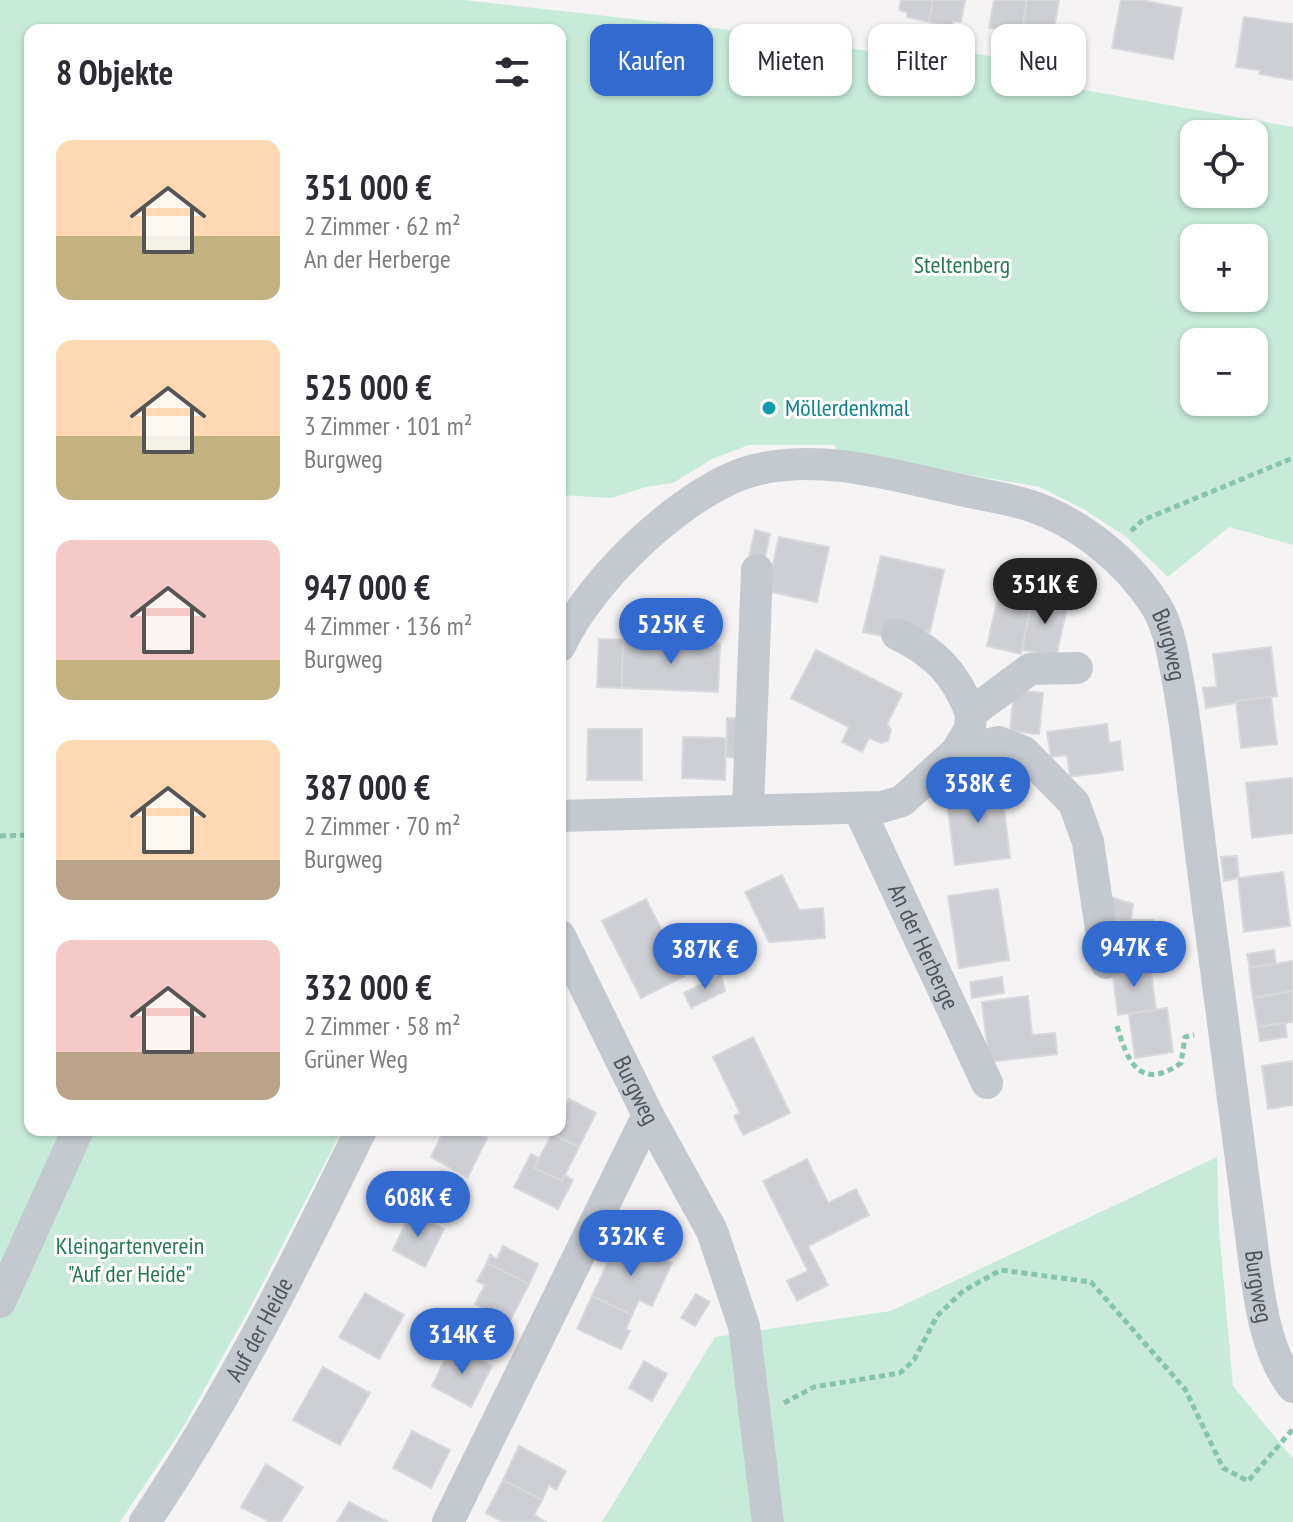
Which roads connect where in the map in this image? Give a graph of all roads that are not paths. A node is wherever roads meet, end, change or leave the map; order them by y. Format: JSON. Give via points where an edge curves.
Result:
{"nodes":[{"id":1,"x":757,"y":570,"type":"dead end"},
{"id":2,"x":566,"y":633,"type":"edge"},
{"id":3,"x":897,"y":634,"type":"dead end"},
{"id":4,"x":1077,"y":668,"type":"dead end"},
{"id":5,"x":971,"y":713,"type":"junction"},
{"id":6,"x":956,"y":752,"type":"junction"},
{"id":7,"x":859,"y":809,"type":"junction"},
{"id":8,"x":748,"y":810,"type":"junction"},
{"id":9,"x":566,"y":816,"type":"edge"},
{"id":10,"x":566,"y":948,"type":"edge"},
{"id":11,"x":1106,"y":963,"type":"dead end"},
{"id":12,"x":987,"y":1083,"type":"dead end"},
{"id":13,"x":648,"y":1115,"type":"junction"},
{"id":14,"x":75,"y":1136,"type":"edge"},
{"id":15,"x":358,"y":1136,"type":"edge"},
{"id":16,"x":0,"y":1302,"type":"edge"},
{"id":17,"x":1293,"y":1387,"type":"edge"},
{"id":18,"x":145,"y":1522,"type":"edge"},
{"id":19,"x":448,"y":1522,"type":"edge"},
{"id":20,"x":768,"y":1522,"type":"edge"}],
"edges":[{"from":1,"to":8,"type":"street"},
{"from":2,"to":17,"type":"street","name":"Burgweg","via":[[607,577],[668,516],[744,472],[787,463],[831,463],[1029,505],[1110,551],[1159,610],[1170,641],[1183,705],[1266,1331]]},
{"from":3,"to":5,"type":"street","via":[[924,647],[948,669]]},
{"from":4,"to":5,"type":"street","via":[[1030,669]]},
{"from":5,"to":6,"type":"street","via":[[970,729]]},
{"from":6,"to":7,"type":"street","via":[[902,801]]},
{"from":6,"to":11,"type":"street","via":[[998,742],[1024,752],[1074,803],[1088,842]]},
{"from":7,"to":8,"type":"street"},
{"from":7,"to":12,"type":"street","name":"An der Herberge"},
{"from":8,"to":9,"type":"street"},
{"from":10,"to":13,"type":"street","name":"Burgweg"},
{"from":13,"to":19,"type":"street"},
{"from":13,"to":20,"type":"street","name":"Burgweg","via":[[712,1231],[744,1326]]},
{"from":14,"to":16,"type":"street"},
{"from":15,"to":18,"type":"street","name":"Auf der Heide","via":[[244,1359]]}]}
